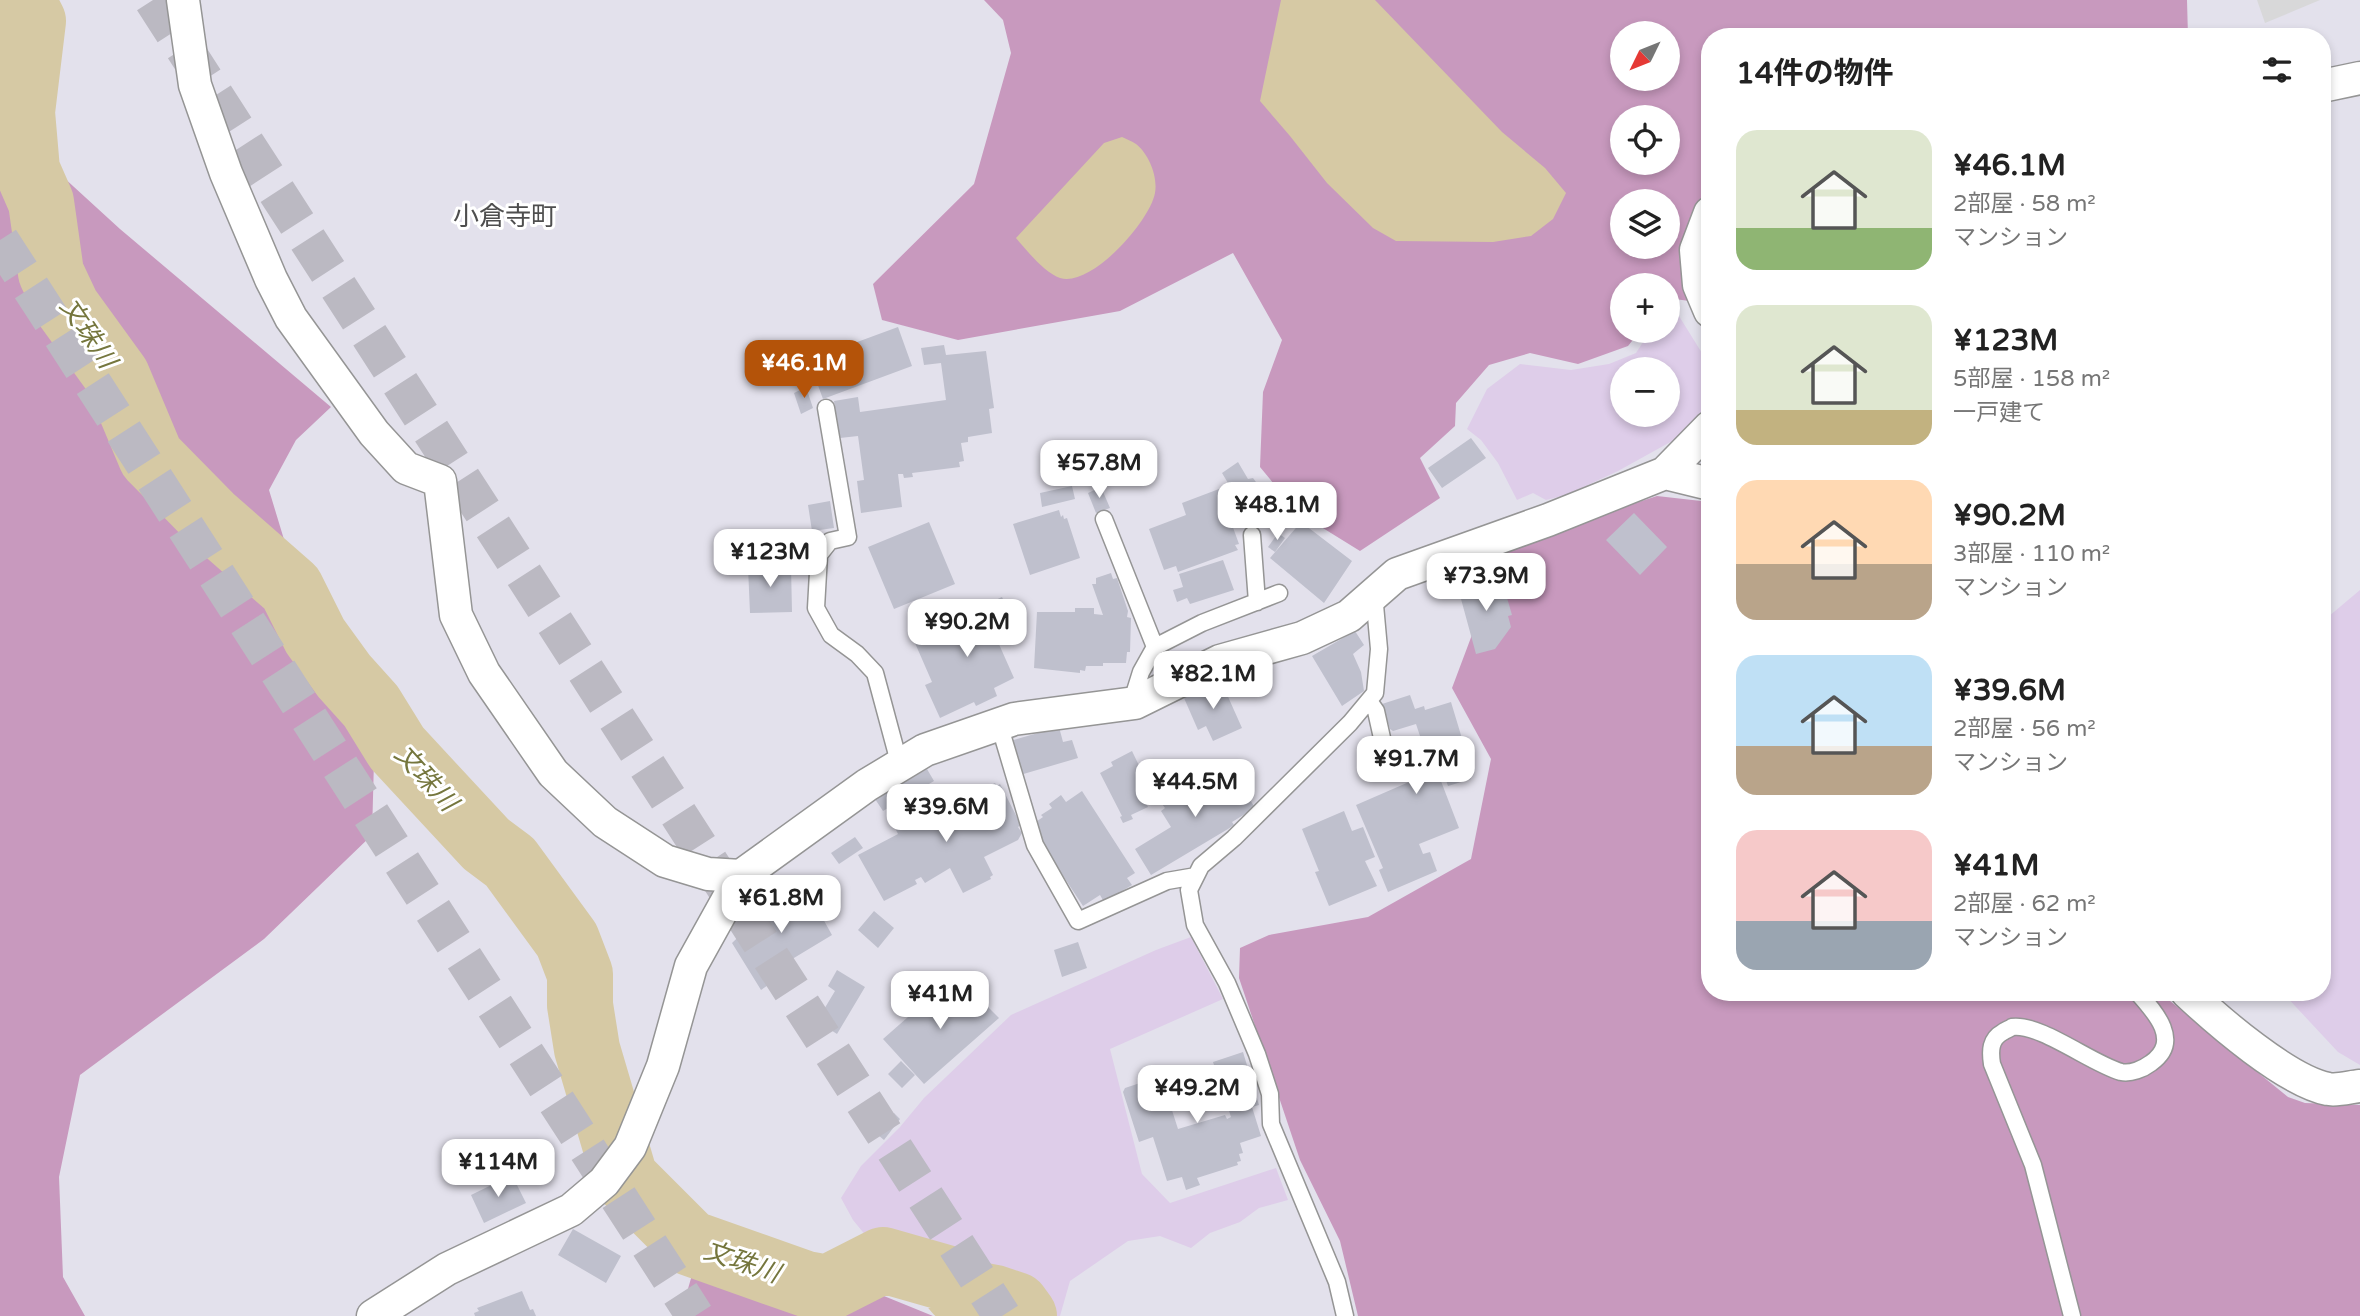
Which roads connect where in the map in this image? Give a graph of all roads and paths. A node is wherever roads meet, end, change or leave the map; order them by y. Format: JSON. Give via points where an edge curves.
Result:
{"nodes":[{"id":1,"x":183,"y":0,"type":"edge"},
{"id":2,"x":2360,"y":78,"type":"edge"},
{"id":3,"x":2331,"y":84,"type":"edge"},
{"id":4,"x":1701,"y":237,"type":"edge"},
{"id":5,"x":1701,"y":290,"type":"edge"},
{"id":6,"x":826,"y":408,"type":"dead end"},
{"id":7,"x":1701,"y":436,"type":"edge"},
{"id":8,"x":1665,"y":473,"type":"junction"},
{"id":9,"x":1701,"y":482,"type":"edge"},
{"id":10,"x":1104,"y":519,"type":"dead end"},
{"id":11,"x":1252,"y":535,"type":"dead end"},
{"id":12,"x":1279,"y":593,"type":"dead end"},
{"id":13,"x":1374,"y":594,"type":"junction"},
{"id":14,"x":1257,"y":602,"type":"junction"},
{"id":15,"x":1155,"y":647,"type":"junction"},
{"id":16,"x":1369,"y":701,"type":"junction"},
{"id":17,"x":1131,"y":704,"type":"junction"},
{"id":18,"x":999,"y":724,"type":"junction"},
{"id":19,"x":1384,"y":747,"type":"dead end"},
{"id":20,"x":900,"y":766,"type":"junction"},
{"id":21,"x":741,"y":876,"type":"junction"},
{"id":22,"x":1196,"y":876,"type":"junction"},
{"id":23,"x":2145,"y":1001,"type":"edge"},
{"id":24,"x":2196,"y":1001,"type":"edge"},
{"id":25,"x":2360,"y":1086,"type":"edge"},
{"id":26,"x":373,"y":1316,"type":"edge"},
{"id":27,"x":1345,"y":1316,"type":"edge"},
{"id":28,"x":2072,"y":1316,"type":"edge"}],
"edges":[{"from":1,"to":21,"type":"street","via":[[195,85],[226,173],[290,318],[374,433],[406,468],[440,481],[456,615],[484,673],[553,774],[605,822],[665,861],[708,874]]},
{"from":2,"to":3,"type":"street"},
{"from":4,"to":5,"type":"street","via":[[1696,250]]},
{"from":6,"to":20,"type":"lane","via":[[848,537],[830,541],[819,555],[816,608],[831,635],[875,673]]},
{"from":7,"to":8,"type":"street"},
{"from":8,"to":9,"type":"street"},
{"from":8,"to":13,"type":"street","via":[[1397,574]]},
{"from":10,"to":15,"type":"lane"},
{"from":11,"to":14,"type":"lane"},
{"from":12,"to":14,"type":"lane"},
{"from":13,"to":16,"type":"lane","via":[[1379,649],[1375,693]]},
{"from":13,"to":17,"type":"street","via":[[1349,616],[1314,632],[1220,661]]},
{"from":14,"to":15,"type":"lane"},
{"from":15,"to":17,"type":"lane","via":[[1140,671]]},
{"from":16,"to":19,"type":"lane"},
{"from":16,"to":22,"type":"lane"},
{"from":17,"to":18,"type":"street"},
{"from":18,"to":20,"type":"street","via":[[925,750]]},
{"from":18,"to":22,"type":"lane","via":[[1035,845],[1077,921],[1167,881]]},
{"from":20,"to":21,"type":"street"},
{"from":21,"to":26,"type":"street","via":[[691,966],[663,1066],[630,1147],[604,1182],[571,1210],[447,1269]]},
{"from":22,"to":27,"type":"lane","via":[[1189,890],[1195,925],[1227,983],[1257,1054],[1270,1094],[1271,1124],[1337,1282]]},
{"from":23,"to":28,"type":"lane","via":[[2164,1030],[2165,1045],[2157,1059],[2142,1069],[2123,1073],[2030,1029],[2011,1027],[1995,1036],[1990,1049],[2033,1165]]},
{"from":24,"to":25,"type":"street","via":[[2295,1076],[2329,1090]]}]}
